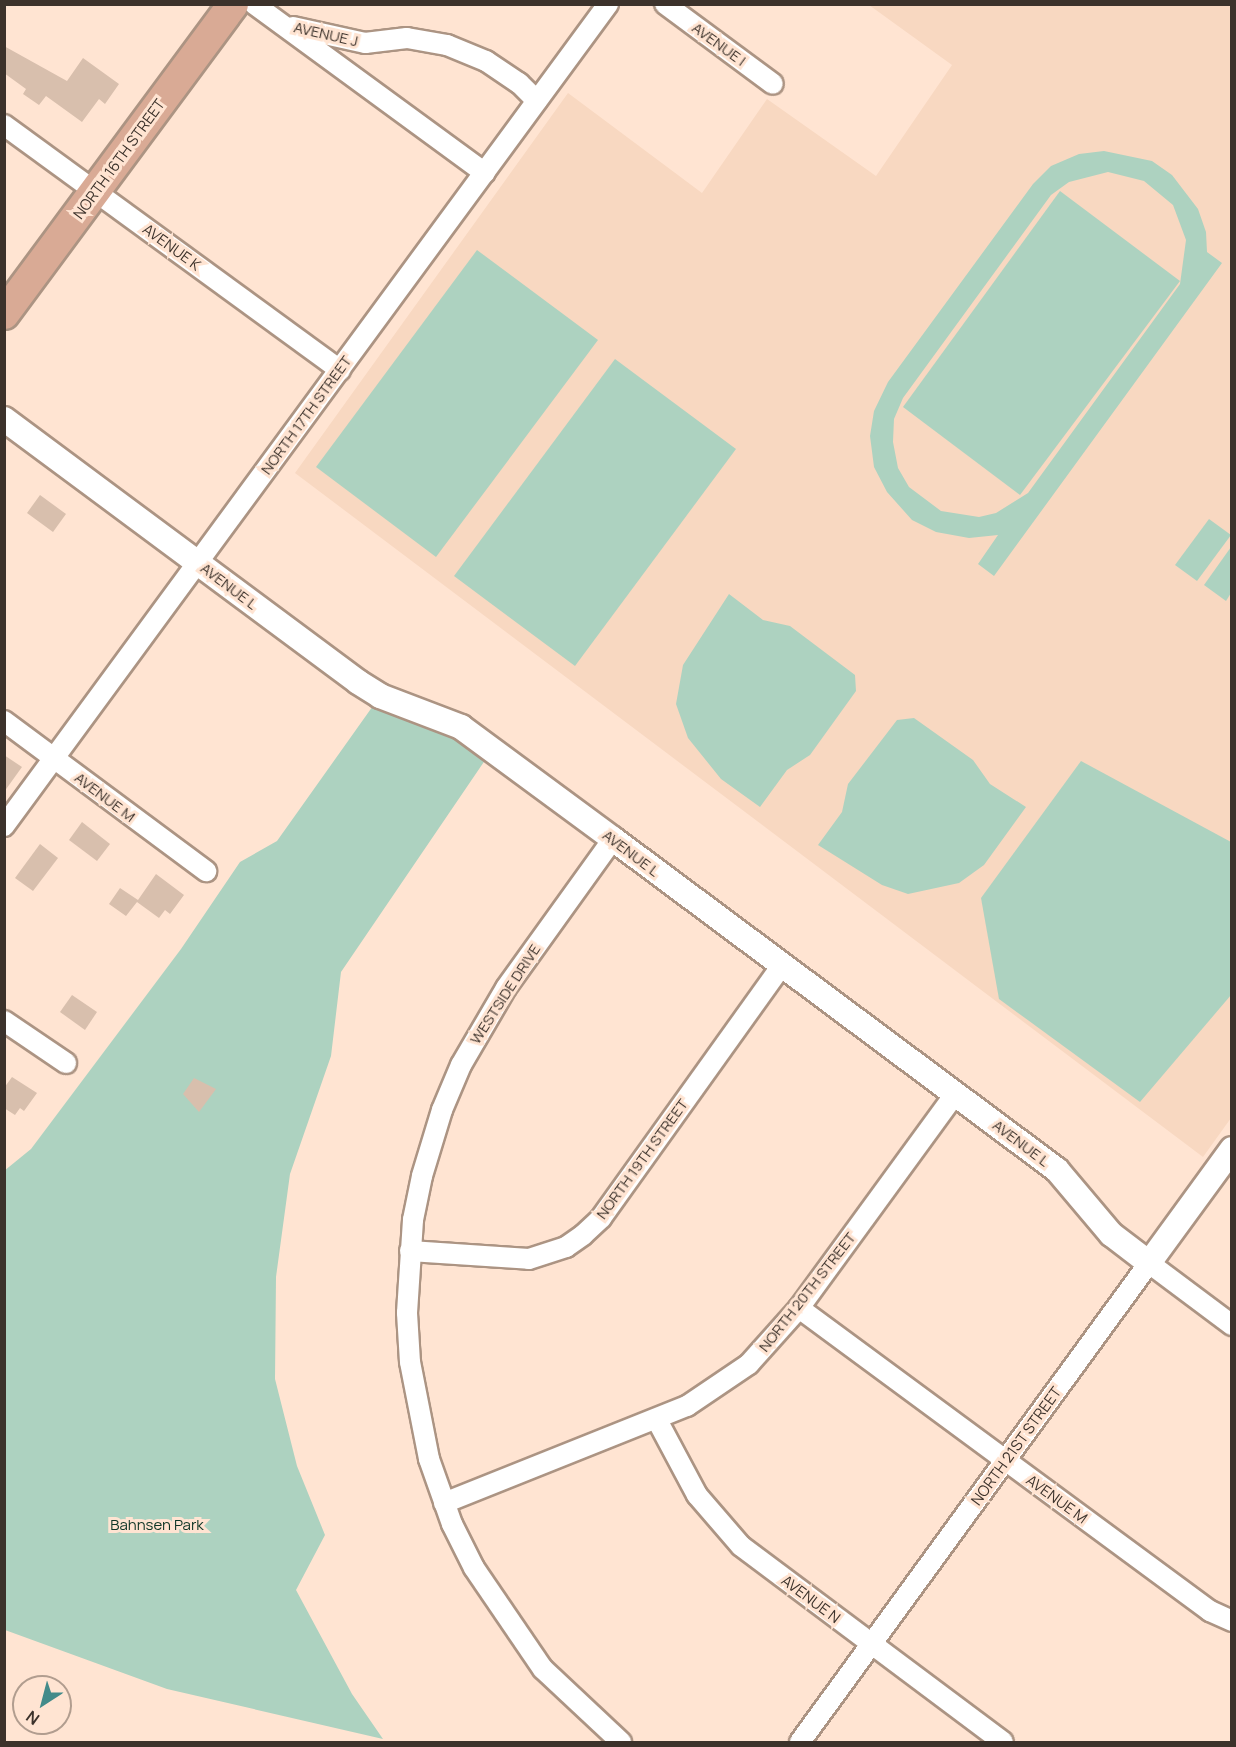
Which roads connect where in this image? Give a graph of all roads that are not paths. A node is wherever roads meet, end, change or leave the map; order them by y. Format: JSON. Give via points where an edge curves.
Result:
{"nodes":[{"id":1,"x":207,"y":4,"type":"edge"},
{"id":2,"x":233,"y":4,"type":"edge"},
{"id":3,"x":254,"y":4,"type":"edge"},
{"id":4,"x":608,"y":4,"type":"edge"},
{"id":5,"x":665,"y":4,"type":"edge"},
{"id":6,"x":277,"y":21,"type":"junction"},
{"id":7,"x":773,"y":84,"type":"dead end"},
{"id":8,"x":537,"y":101,"type":"junction"},
{"id":9,"x":4,"y":125,"type":"edge"},
{"id":10,"x":485,"y":172,"type":"junction"},
{"id":11,"x":88,"y":185,"type":"junction"},
{"id":12,"x":4,"y":280,"type":"edge"},
{"id":13,"x":4,"y":314,"type":"edge"},
{"id":14,"x":340,"y":370,"type":"junction"},
{"id":15,"x":4,"y":419,"type":"edge"},
{"id":16,"x":198,"y":563,"type":"junction"},
{"id":17,"x":4,"y":721,"type":"edge"},
{"id":18,"x":53,"y":758,"type":"junction"},
{"id":19,"x":4,"y":826,"type":"edge"},
{"id":20,"x":613,"y":839,"type":"junction"},
{"id":21,"x":206,"y":871,"type":"dead end"},
{"id":22,"x":782,"y":965,"type":"junction"},
{"id":23,"x":4,"y":1021,"type":"edge"},
{"id":24,"x":66,"y":1063,"type":"dead end"},
{"id":25,"x":955,"y":1094,"type":"junction"},
{"id":26,"x":1232,"y":1149,"type":"edge"},
{"id":27,"x":410,"y":1251,"type":"junction"},
{"id":28,"x":1149,"y":1263,"type":"junction"},
{"id":29,"x":798,"y":1308,"type":"junction"},
{"id":30,"x":1232,"y":1325,"type":"edge"},
{"id":31,"x":657,"y":1420,"type":"junction"},
{"id":32,"x":1007,"y":1462,"type":"junction"},
{"id":33,"x":444,"y":1503,"type":"junction"},
{"id":34,"x":1232,"y":1621,"type":"edge"},
{"id":35,"x":871,"y":1645,"type":"junction"},
{"id":36,"x":621,"y":1743,"type":"edge"},
{"id":37,"x":800,"y":1743,"type":"edge"},
{"id":38,"x":1004,"y":1743,"type":"edge"}],
"edges":[{"from":1,"to":11,"type":"main road","name":"NORTH 16TH STREET"},
{"from":2,"to":11,"type":"main road","name":"NORTH 16TH STREET"},
{"from":3,"to":6,"type":"street","name":"AVENUE J"},
{"from":4,"to":8,"type":"street","name":"NORTH 17TH STREET"},
{"from":5,"to":7,"type":"street","name":"AVENUE I"},
{"from":6,"to":8,"type":"street","name":"AVENUE J","via":[[308,32],[365,43],[407,38],[447,45],[486,61]]},
{"from":6,"to":10,"type":"street","name":"AVENUE J"},
{"from":8,"to":10,"type":"street","name":"NORTH 17TH STREET"},
{"from":9,"to":11,"type":"street","name":"AVENUE K"},
{"from":10,"to":14,"type":"street","name":"NORTH 17TH STREET"},
{"from":11,"to":12,"type":"main road","name":"NORTH 16TH STREET"},
{"from":11,"to":13,"type":"main road","name":"NORTH 16TH STREET"},
{"from":11,"to":14,"type":"street","name":"AVENUE K"},
{"from":14,"to":16,"type":"street","name":"NORTH 17TH STREET"},
{"from":15,"to":16,"type":"street","name":"AVENUE L"},
{"from":16,"to":18,"type":"street","name":"NORTH 17TH STREET"},
{"from":16,"to":20,"type":"street","name":"AVENUE L","via":[[358,682],[395,703],[461,728]]},
{"from":17,"to":18,"type":"street","name":"AVENUE M"},
{"from":18,"to":19,"type":"street","name":"NORTH 17TH STREET"},
{"from":18,"to":21,"type":"street","name":"AVENUE M"},
{"from":20,"to":22,"type":"street","name":"AVENUE L"},
{"from":20,"to":27,"type":"street","name":"WESTSIDE DRIVE","via":[[506,988],[461,1065],[442,1110],[422,1176]]},
{"from":22,"to":25,"type":"street","name":"AVENUE L"},
{"from":22,"to":27,"type":"street","name":"NORTH 19TH STREET","via":[[601,1218],[583,1236],[566,1247],[529,1259]]},
{"from":23,"to":24,"type":"street"},
{"from":25,"to":28,"type":"street","name":"AVENUE L","via":[[1057,1170],[1111,1234]]},
{"from":25,"to":29,"type":"street","name":"NORTH 20TH STREET"},
{"from":26,"to":28,"type":"street","name":"NORTH 21ST STREET"},
{"from":27,"to":33,"type":"street","name":"WESTSIDE DRIVE","via":[[411,1362],[418,1414]]},
{"from":28,"to":30,"type":"street","name":"AVENUE L"},
{"from":28,"to":32,"type":"street","name":"NORTH 21ST STREET"},
{"from":29,"to":31,"type":"street","name":"NORTH 20TH STREET","via":[[771,1342],[724,1384]]},
{"from":29,"to":32,"type":"street","name":"AVENUE M"},
{"from":31,"to":33,"type":"street","name":"NORTH 20TH STREET"},
{"from":31,"to":35,"type":"street","name":"AVENUE N","via":[[697,1495],[741,1546]]},
{"from":32,"to":34,"type":"street","name":"AVENUE M","via":[[1210,1611]]},
{"from":32,"to":35,"type":"street","name":"NORTH 21ST STREET"},
{"from":33,"to":36,"type":"street","name":"WESTSIDE DRIVE","via":[[474,1568],[519,1639],[578,1706]]},
{"from":35,"to":37,"type":"street","name":"NORTH 21ST STREET"},
{"from":35,"to":38,"type":"street","name":"AVENUE N"}]}
